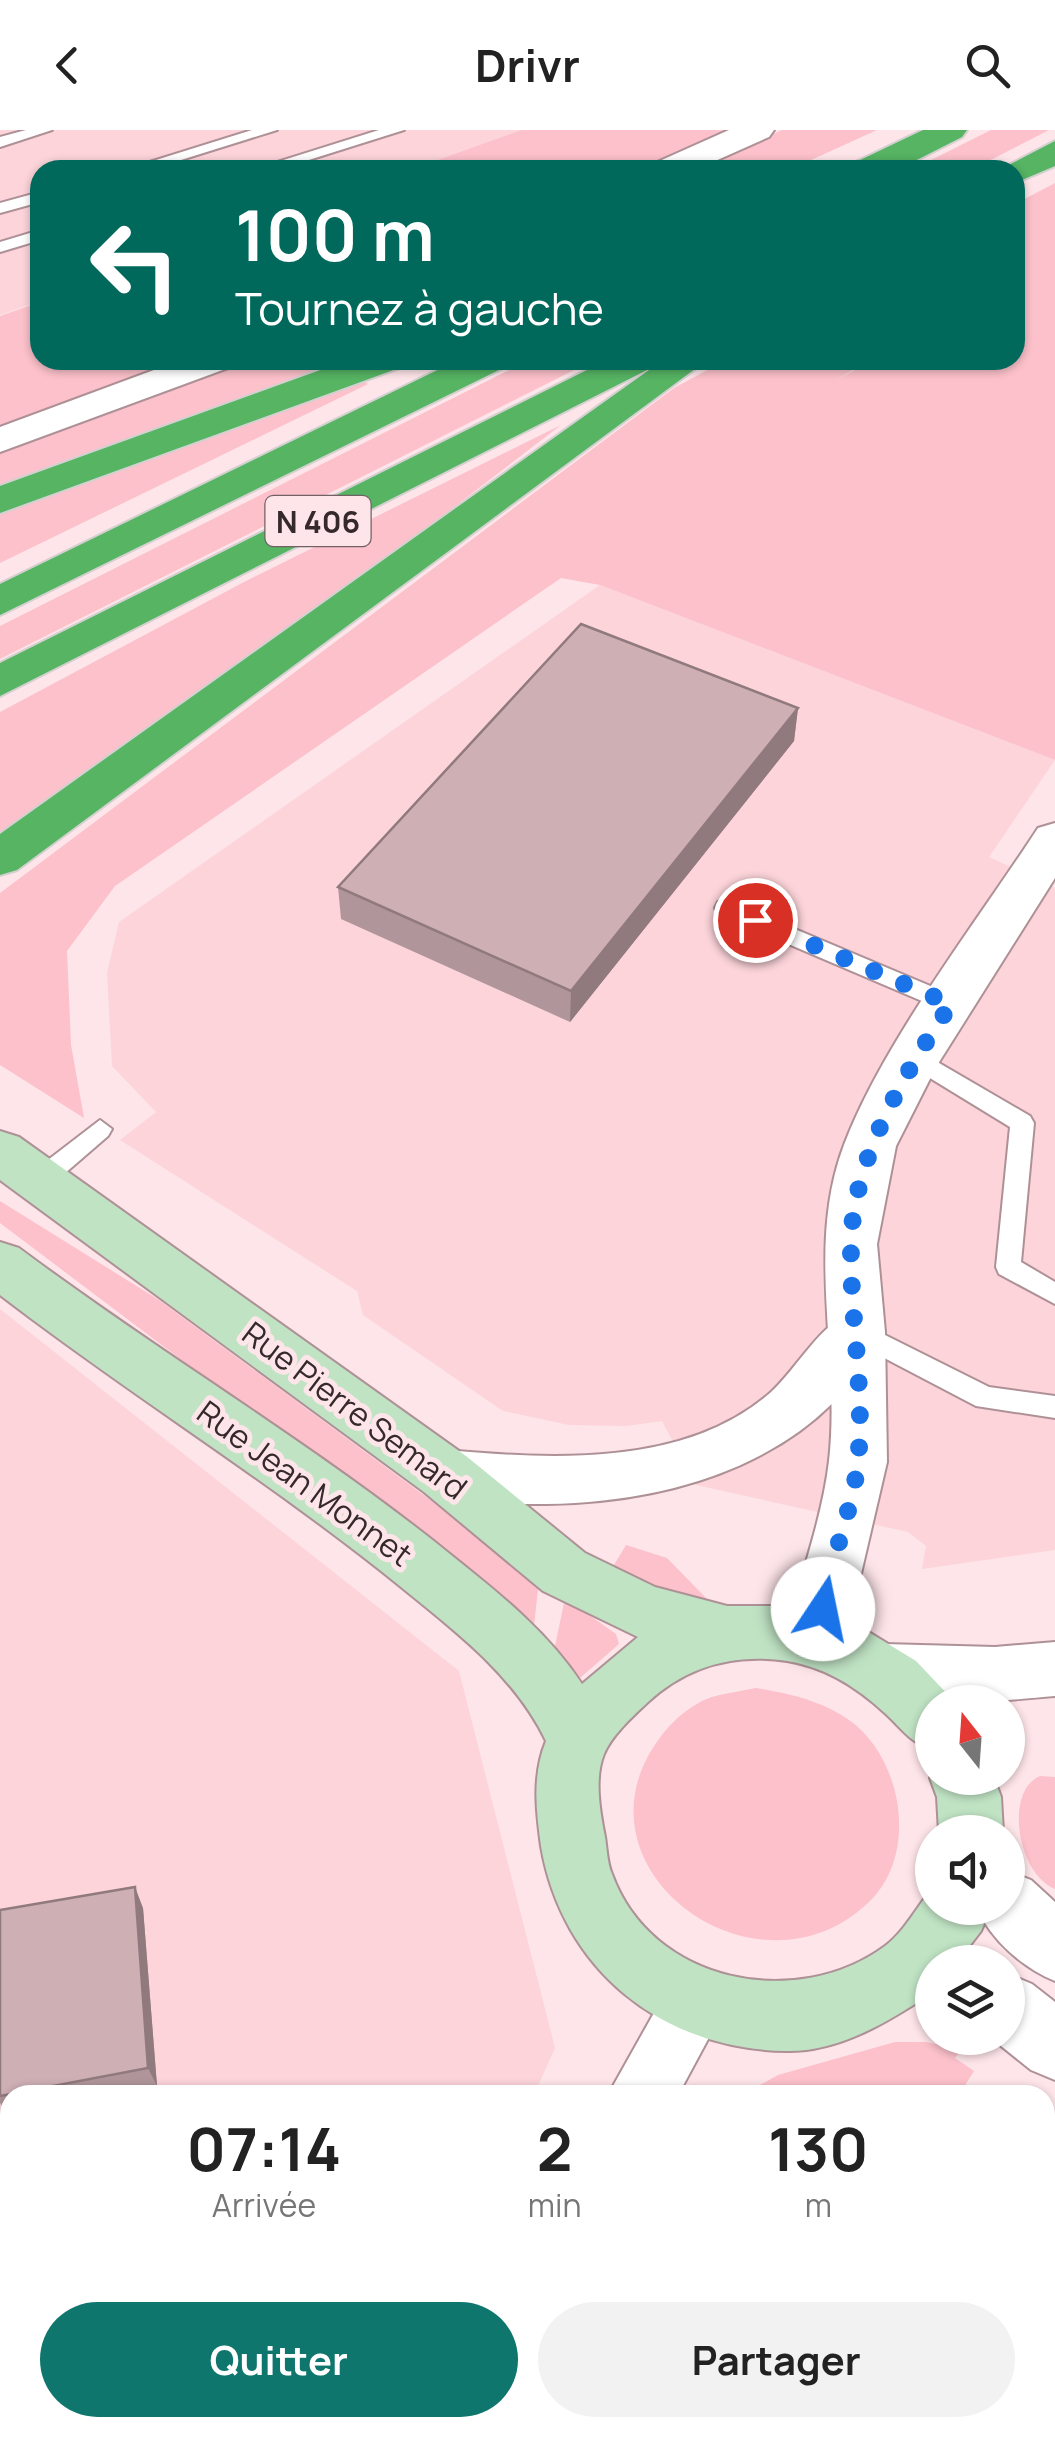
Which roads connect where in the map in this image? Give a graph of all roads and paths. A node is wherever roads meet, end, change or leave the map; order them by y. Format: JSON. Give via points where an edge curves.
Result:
{"nodes":[{"id":1,"x":44,"y":130,"type":"edge"},
{"id":2,"x":269,"y":130,"type":"edge"},
{"id":3,"x":396,"y":130,"type":"edge"},
{"id":4,"x":757,"y":130,"type":"edge"},
{"id":5,"x":950,"y":130,"type":"edge"},
{"id":6,"x":0,"y":142,"type":"edge"},
{"id":7,"x":1055,"y":152,"type":"edge"},
{"id":8,"x":166,"y":160,"type":"edge"},
{"id":9,"x":294,"y":160,"type":"edge"},
{"id":10,"x":690,"y":160,"type":"edge"},
{"id":11,"x":889,"y":160,"type":"edge"},
{"id":12,"x":1025,"y":167,"type":"edge"},
{"id":13,"x":30,"y":200,"type":"edge"},
{"id":14,"x":0,"y":208,"type":"edge"},
{"id":15,"x":30,"y":239,"type":"edge"},
{"id":16,"x":0,"y":247,"type":"edge"},
{"id":17,"x":187,"y":370,"type":"edge"},
{"id":18,"x":358,"y":370,"type":"edge"},
{"id":19,"x":469,"y":370,"type":"edge"},
{"id":20,"x":617,"y":370,"type":"edge"},
{"id":21,"x":674,"y":370,"type":"edge"},
{"id":22,"x":0,"y":440,"type":"edge"},
{"id":23,"x":0,"y":500,"type":"edge"},
{"id":24,"x":0,"y":601,"type":"edge"},
{"id":25,"x":0,"y":681,"type":"edge"},
{"id":26,"x":1055,"y":840,"type":"edge"},
{"id":27,"x":0,"y":858,"type":"edge"},
{"id":28,"x":726,"y":908,"type":"dead end"},
{"id":29,"x":951,"y":1004,"type":"junction"},
{"id":30,"x":915,"y":1058,"type":"junction"},
{"id":31,"x":100,"y":1130,"type":"dead end"},
{"id":32,"x":20,"y":1166,"type":"edge"},
{"id":33,"x":0,"y":1264,"type":"edge"},
{"id":34,"x":1055,"y":1294,"type":"edge"},
{"id":35,"x":857,"y":1332,"type":"junction"},
{"id":36,"x":1055,"y":1407,"type":"edge"},
{"id":37,"x":445,"y":1474,"type":"junction"},
{"id":38,"x":726,"y":1633,"type":"junction"},
{"id":39,"x":814,"y":1638,"type":"junction"},
{"id":40,"x":1055,"y":1669,"type":"edge"},
{"id":41,"x":884,"y":1671,"type":"junction"},
{"id":42,"x":1055,"y":1686,"type":"edge"},
{"id":43,"x":1025,"y":1701,"type":"edge"},
{"id":44,"x":915,"y":1703,"type":"edge"},
{"id":45,"x":576,"y":1736,"type":"junction"},
{"id":46,"x":1025,"y":1919,"type":"edge"},
{"id":47,"x":939,"y":1943,"type":"edge"},
{"id":48,"x":1055,"y":1948,"type":"edge"},
{"id":49,"x":696,"y":2002,"type":"junction"},
{"id":50,"x":1025,"y":2022,"type":"edge"},
{"id":51,"x":1055,"y":2046,"type":"edge"},
{"id":52,"x":647,"y":2085,"type":"edge"}],
"edges":[{"from":1,"to":6,"type":"lane"},
{"from":2,"to":8,"type":"lane"},
{"from":3,"to":9,"type":"lane"},
{"from":4,"to":10,"type":"street"},
{"from":5,"to":11,"type":"highway"},
{"from":7,"to":12,"type":"highway"},
{"from":13,"to":14,"type":"lane"},
{"from":15,"to":16,"type":"lane"},
{"from":17,"to":22,"type":"street"},
{"from":18,"to":23,"type":"highway"},
{"from":19,"to":24,"type":"highway","number":"N 406"},
{"from":20,"to":25,"type":"highway","number":"N 406"},
{"from":21,"to":27,"type":"highway"},
{"from":26,"to":29,"type":"street"},
{"from":28,"to":29,"type":"lane"},
{"from":29,"to":30,"type":"street"},
{"from":30,"to":34,"type":"lane","via":[[1022,1122],[1008,1266]]},
{"from":30,"to":35,"type":"street","via":[[870,1146],[850,1244]]},
{"from":31,"to":32,"type":"lane"},
{"from":32,"to":37,"type":"main road","name":"Rue Pierre Semard"},
{"from":33,"to":45,"type":"main road","name":"Rue Jean Monnet","via":[[362,1518],[527,1655]]},
{"from":35,"to":36,"type":"lane","via":[[985,1398]]},
{"from":35,"to":37,"type":"street","via":[[782,1416],[678,1466],[496,1480]]},
{"from":35,"to":39,"type":"street","via":[[858,1462]]},
{"from":37,"to":38,"type":"main road","name":"Rue Pierre Semard","via":[[564,1572],[645,1612]]},
{"from":38,"to":39,"type":"main road"},
{"from":38,"to":45,"type":"main road","via":[[672,1649],[626,1678]]},
{"from":39,"to":41,"type":"main road"},
{"from":40,"to":41,"type":"street"},
{"from":41,"to":44,"type":"main road"},
{"from":42,"to":43,"type":"street"},
{"from":45,"to":49,"type":"main road","via":[[568,1844],[590,1908],[635,1964]]},
{"from":46,"to":48,"type":"street"},
{"from":47,"to":49,"type":"main road","via":[[878,1995],[820,2016],[758,2018]]},
{"from":49,"to":52,"type":"street"},
{"from":50,"to":51,"type":"street"}]}
